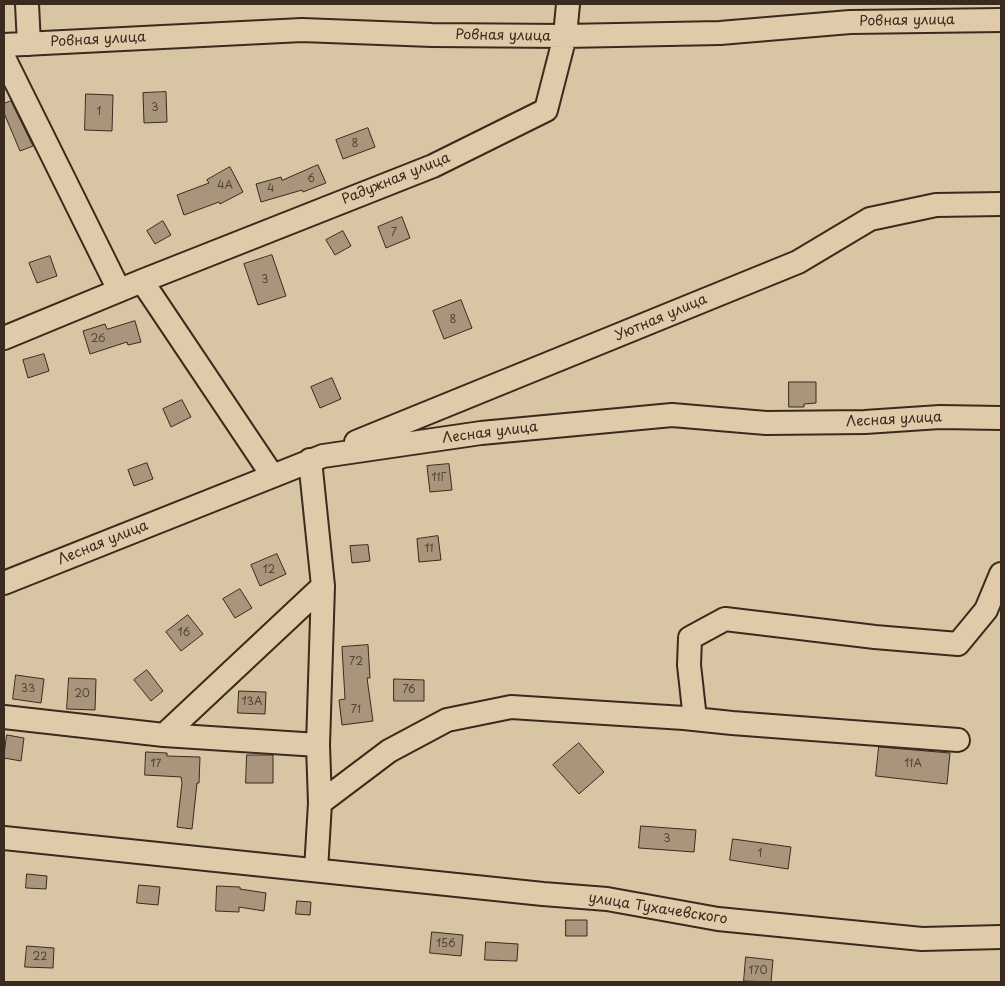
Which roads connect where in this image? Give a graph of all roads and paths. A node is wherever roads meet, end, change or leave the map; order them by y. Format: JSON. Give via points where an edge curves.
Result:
{"nodes":[{"id":1,"x":27,"y":4,"type":"edge"},
{"id":2,"x":568,"y":4,"type":"edge"},
{"id":3,"x":1001,"y":20,"type":"edge"},
{"id":4,"x":565,"y":36,"type":"junction"},
{"id":5,"x":29,"y":44,"type":"junction"},
{"id":6,"x":4,"y":45,"type":"edge"},
{"id":7,"x":4,"y":58,"type":"edge"},
{"id":8,"x":1001,"y":204,"type":"edge"},
{"id":9,"x":142,"y":280,"type":"junction"},
{"id":10,"x":119,"y":290,"type":"junction"},
{"id":11,"x":4,"y":338,"type":"edge"},
{"id":12,"x":1001,"y":418,"type":"edge"},
{"id":13,"x":317,"y":458,"type":"junction"},
{"id":14,"x":272,"y":475,"type":"junction"},
{"id":15,"x":1001,"y":574,"type":"edge"},
{"id":16,"x":4,"y":584,"type":"edge"},
{"id":17,"x":323,"y":586,"type":"junction"},
{"id":18,"x":4,"y":717,"type":"edge"},
{"id":19,"x":695,"y":719,"type":"junction"},
{"id":20,"x":164,"y":735,"type":"junction"},
{"id":21,"x":958,"y":740,"type":"dead end"},
{"id":22,"x":318,"y":745,"type":"junction"},
{"id":23,"x":320,"y":803,"type":"junction"},
{"id":24,"x":4,"y":838,"type":"edge"},
{"id":25,"x":316,"y":870,"type":"junction"},
{"id":26,"x":1001,"y":937,"type":"edge"}],
"edges":[{"from":1,"to":5,"type":"street"},
{"from":2,"to":4,"type":"street","name":"Радужная улица"},
{"from":3,"to":4,"type":"street","name":"Ровная улица","via":[[850,22],[720,33]]},
{"from":4,"to":5,"type":"street","name":"Ровная улица","via":[[302,30]]},
{"from":4,"to":9,"type":"street","name":"Радужная улица","via":[[546,110],[433,166]]},
{"from":5,"to":6,"type":"street","name":"Ровная улица"},
{"from":7,"to":10,"type":"street"},
{"from":8,"to":13,"type":"street","name":"Уютная улица","via":[[936,205],[870,219],[798,262]]},
{"from":9,"to":10,"type":"street"},
{"from":9,"to":14,"type":"street"},
{"from":10,"to":11,"type":"street"},
{"from":12,"to":13,"type":"street","name":"Лесная улица","via":[[766,423],[672,414],[481,433]]},
{"from":13,"to":14,"type":"street","name":"Лесная улица"},
{"from":13,"to":17,"type":"street"},
{"from":14,"to":16,"type":"street","name":"Лесная улица"},
{"from":15,"to":19,"type":"street","via":[[986,610],[958,644],[725,619],[690,638],[689,665]]},
{"from":17,"to":20,"type":"street"},
{"from":17,"to":22,"type":"street"},
{"from":18,"to":20,"type":"street"},
{"from":19,"to":21,"type":"street"},
{"from":19,"to":23,"type":"street","via":[[511,707],[447,720],[389,751]]},
{"from":20,"to":22,"type":"street"},
{"from":22,"to":23,"type":"street"},
{"from":23,"to":25,"type":"street"},
{"from":24,"to":25,"type":"street"},
{"from":25,"to":26,"type":"street","name":"улица Тухачевского","via":[[607,899],[718,919],[922,939]]}]}
